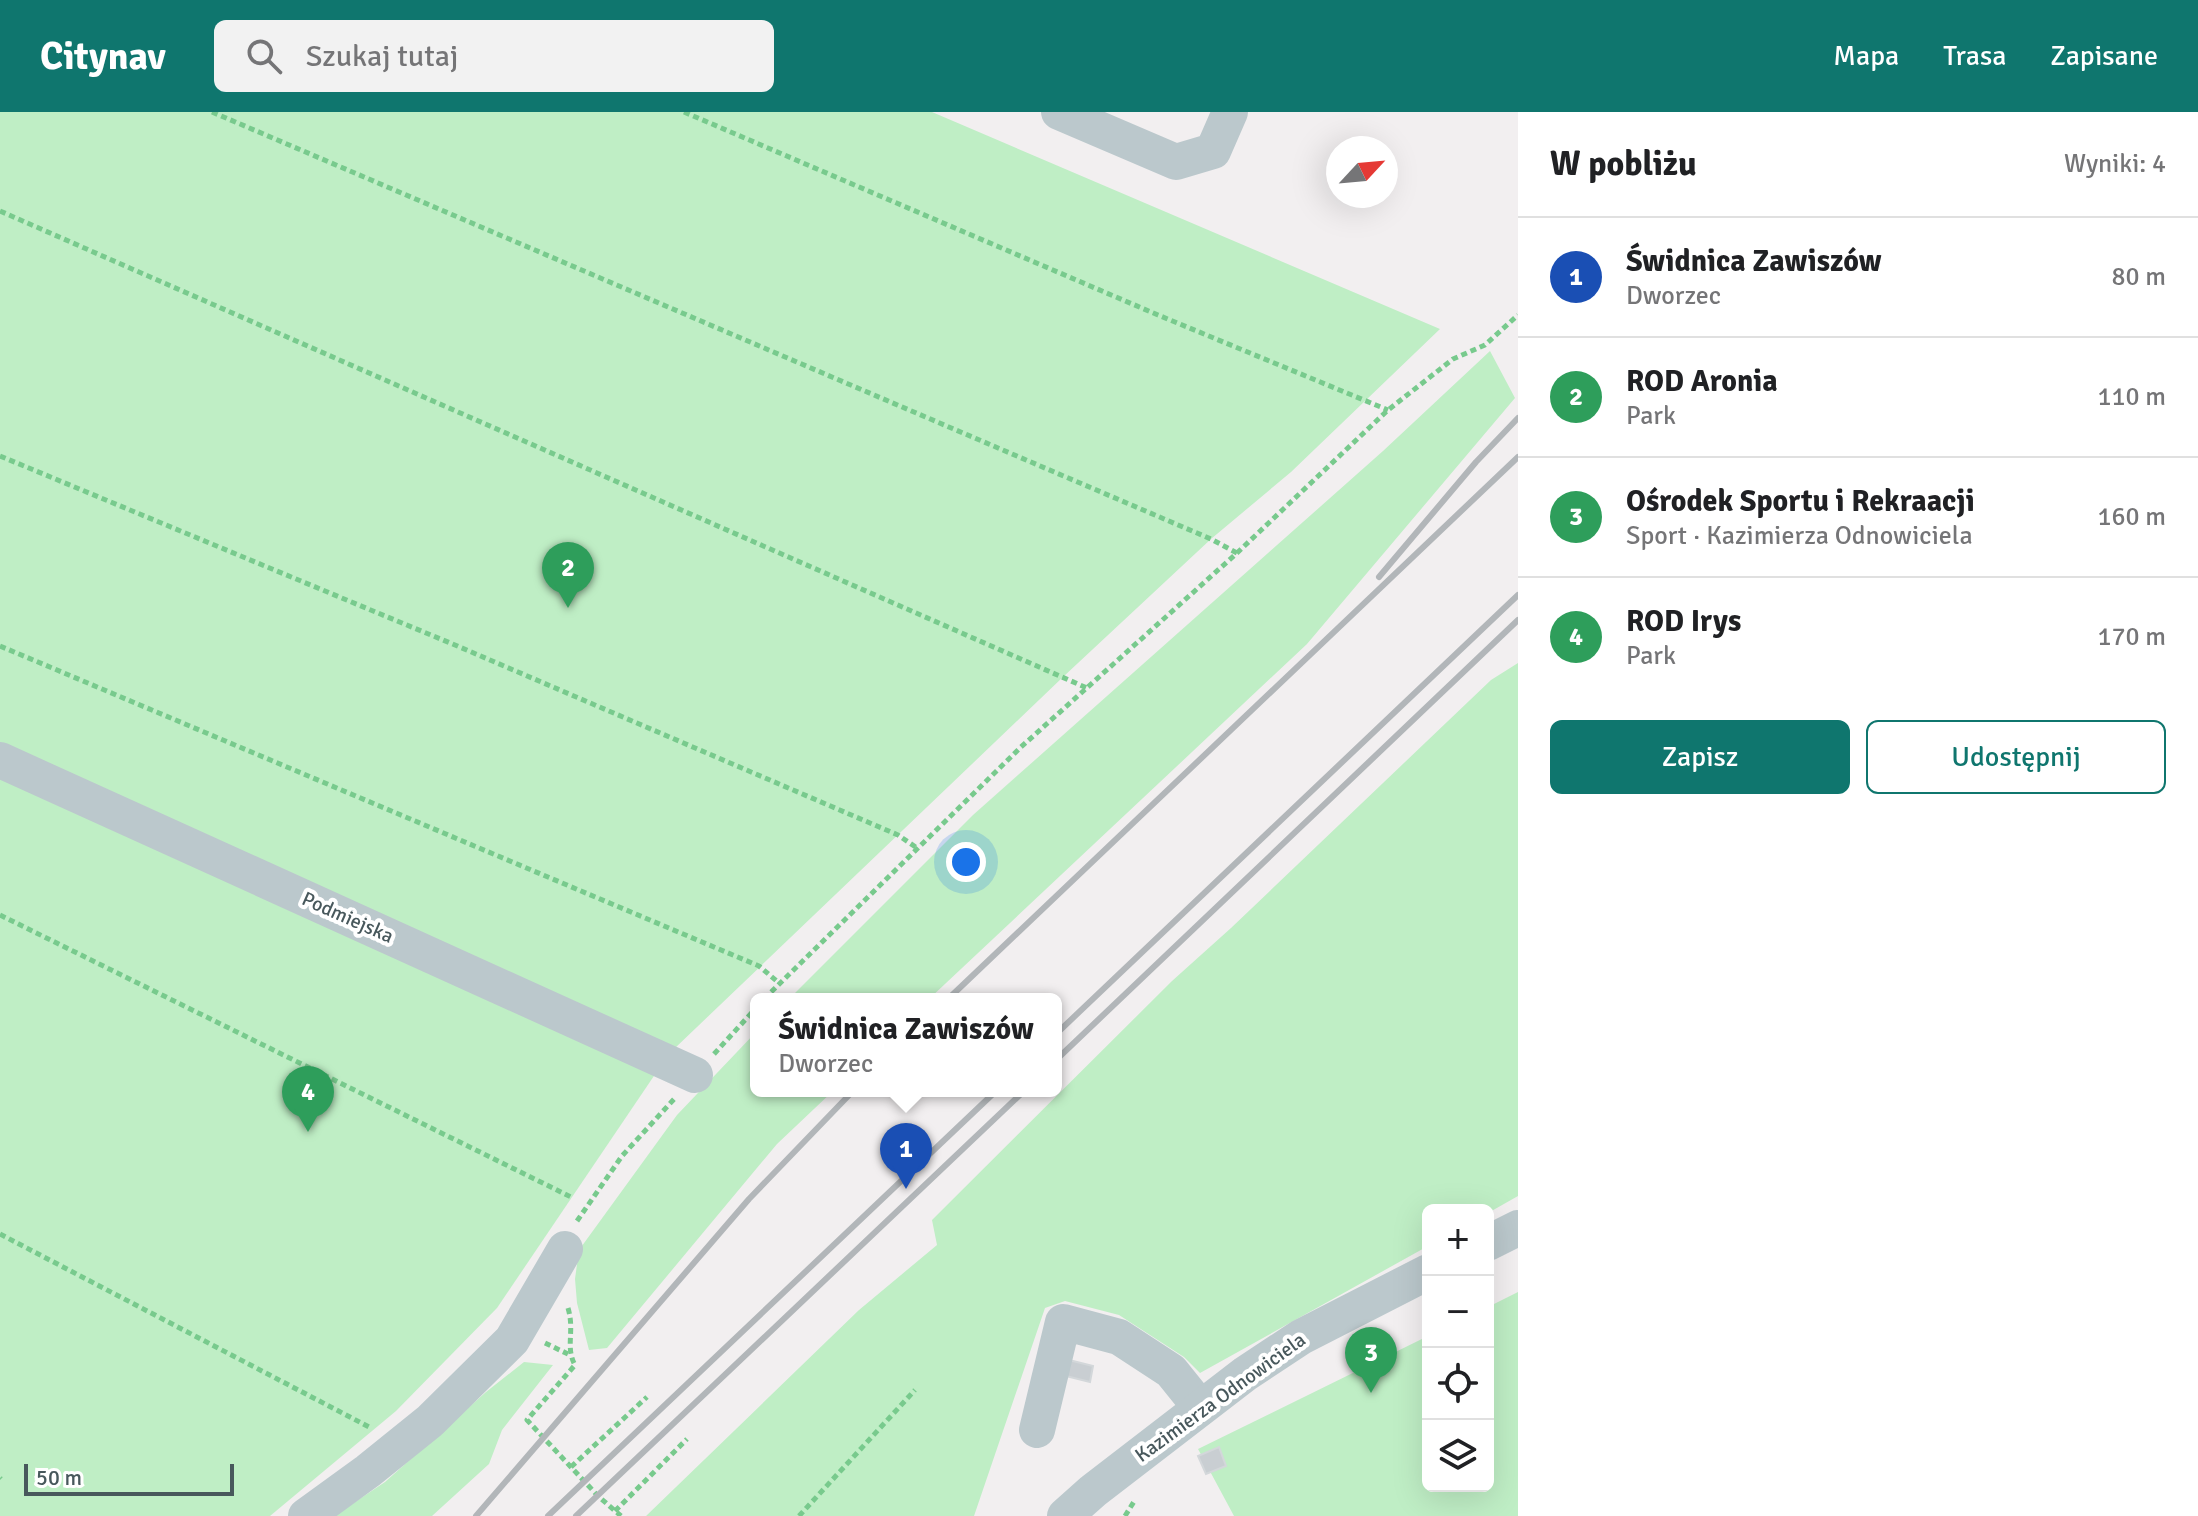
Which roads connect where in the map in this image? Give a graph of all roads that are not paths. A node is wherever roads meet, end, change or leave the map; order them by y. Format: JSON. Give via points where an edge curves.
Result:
{"nodes":[{"id":1,"x":1059,"y":112,"type":"edge"},
{"id":2,"x":1230,"y":112,"type":"edge"},
{"id":3,"x":0,"y":760,"type":"edge"},
{"id":4,"x":695,"y":1075,"type":"road end"},
{"id":5,"x":1518,"y":1228,"type":"edge"},
{"id":6,"x":1494,"y":1240,"type":"edge"},
{"id":7,"x":565,"y":1249,"type":"road end"},
{"id":8,"x":1422,"y":1275,"type":"edge"},
{"id":9,"x":1200,"y":1407,"type":"junction"},
{"id":10,"x":1037,"y":1430,"type":"dead end"},
{"id":11,"x":1099,"y":1504,"type":"edge"},
{"id":12,"x":306,"y":1516,"type":"edge"},
{"id":13,"x":1065,"y":1516,"type":"edge"}],
"edges":[{"from":1,"to":2,"type":"street","via":[[1176,162],[1213,151]]},
{"from":3,"to":4,"type":"street","name":"Podmiejska"},
{"from":5,"to":6,"type":"street"},
{"from":7,"to":12,"type":"street","via":[[512,1340],[430,1421]]},
{"from":8,"to":9,"type":"street","name":"Kazimierza Odnowiciela","via":[[1301,1337]]},
{"from":9,"to":10,"type":"street","via":[[1171,1371],[1119,1337],[1063,1322]]},
{"from":9,"to":11,"type":"street","name":"Kazimierza Odnowiciela"},
{"from":11,"to":13,"type":"street","name":"Kazimierza Odnowiciela"}]}
